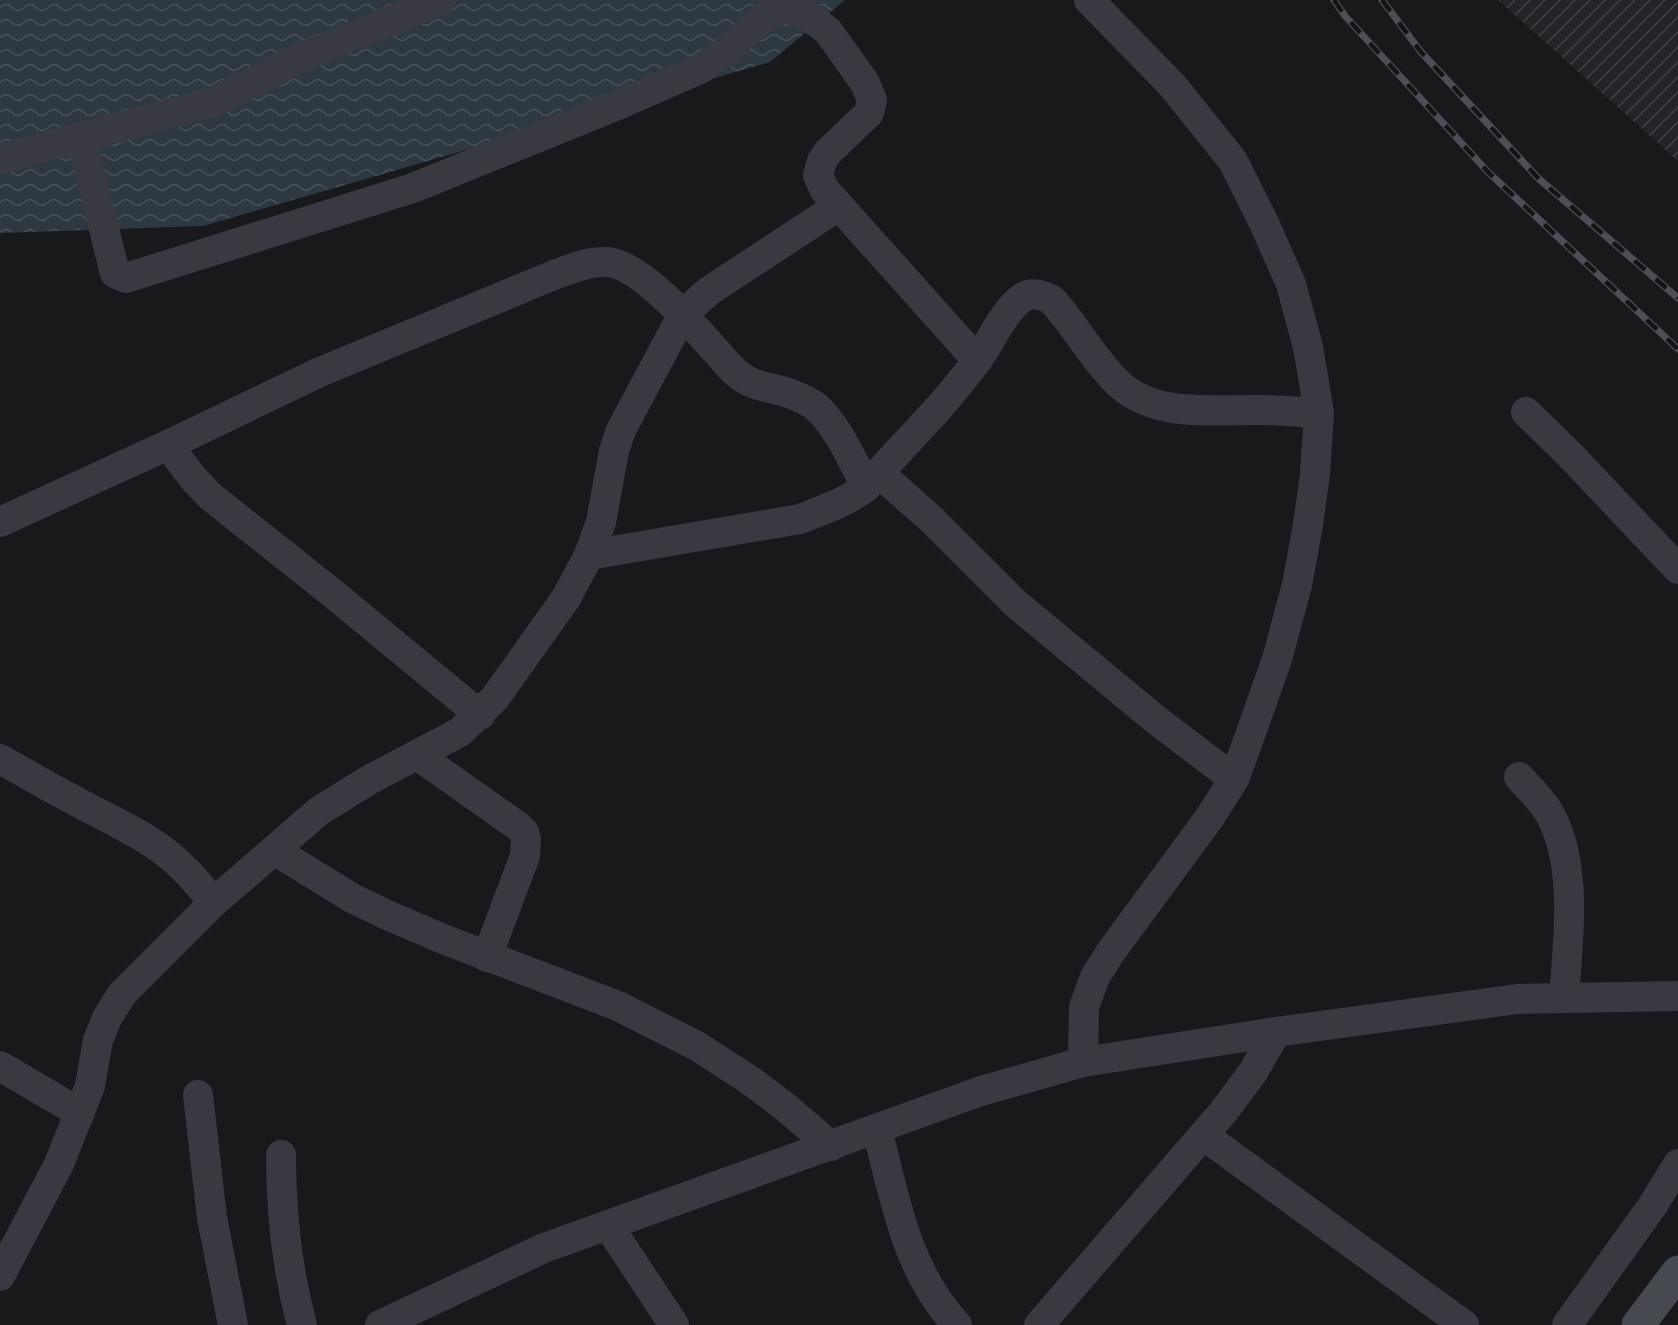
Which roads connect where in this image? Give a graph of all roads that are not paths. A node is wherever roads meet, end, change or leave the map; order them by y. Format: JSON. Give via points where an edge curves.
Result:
{"nodes":[{"id":1,"x":441,"y":0,"type":"edge"},
{"id":2,"x":1089,"y":0,"type":"edge"},
{"id":3,"x":81,"y":137,"type":"junction"},
{"id":4,"x":0,"y":159,"type":"edge"},
{"id":5,"x":837,"y":207,"type":"junction"},
{"id":6,"x":683,"y":314,"type":"junction"},
{"id":7,"x":977,"y":360,"type":"junction"},
{"id":8,"x":1526,"y":412,"type":"dead end"},
{"id":9,"x":1319,"y":413,"type":"junction"},
{"id":10,"x":168,"y":445,"type":"junction"},
{"id":11,"x":872,"y":480,"type":"junction"},
{"id":12,"x":0,"y":522,"type":"edge"},
{"id":13,"x":590,"y":555,"type":"junction"},
{"id":14,"x":1678,"y":569,"type":"edge"},
{"id":15,"x":480,"y":715,"type":"junction"},
{"id":16,"x":417,"y":755,"type":"junction"},
{"id":17,"x":3,"y":766,"type":"edge"},
{"id":18,"x":1519,"y":777,"type":"dead end"},
{"id":19,"x":1234,"y":779,"type":"junction"},
{"id":20,"x":274,"y":850,"type":"junction"},
{"id":21,"x":213,"y":903,"type":"junction"},
{"id":22,"x":488,"y":957,"type":"junction"},
{"id":23,"x":1678,"y":996,"type":"edge"},
{"id":24,"x":1564,"y":998,"type":"junction"},
{"id":25,"x":1276,"y":1032,"type":"junction"},
{"id":26,"x":1083,"y":1062,"type":"junction"},
{"id":27,"x":0,"y":1066,"type":"edge"},
{"id":28,"x":198,"y":1095,"type":"dead end"},
{"id":29,"x":80,"y":1113,"type":"junction"},
{"id":30,"x":877,"y":1129,"type":"junction"},
{"id":31,"x":1203,"y":1136,"type":"junction"},
{"id":32,"x":831,"y":1146,"type":"junction"},
{"id":33,"x":281,"y":1155,"type":"dead end"},
{"id":34,"x":1678,"y":1164,"type":"edge"},
{"id":35,"x":608,"y":1225,"type":"junction"},
{"id":36,"x":1678,"y":1272,"type":"edge"},
{"id":37,"x":0,"y":1276,"type":"edge"},
{"id":38,"x":233,"y":1325,"type":"edge"},
{"id":39,"x":302,"y":1325,"type":"edge"},
{"id":40,"x":380,"y":1325,"type":"edge"},
{"id":41,"x":674,"y":1325,"type":"edge"},
{"id":42,"x":957,"y":1325,"type":"edge"},
{"id":43,"x":1039,"y":1325,"type":"edge"},
{"id":44,"x":1464,"y":1325,"type":"edge"},
{"id":45,"x":1567,"y":1325,"type":"edge"},
{"id":46,"x":1638,"y":1325,"type":"edge"}],
"edges":[{"from":1,"to":3,"type":"street","via":[[305,56],[212,102]]},
{"from":2,"to":9,"type":"street","via":[[1172,85],[1233,161],[1291,284],[1308,347]]},
{"from":3,"to":4,"type":"street"},
{"from":3,"to":5,"type":"street","via":[[115,273],[126,279],[413,188],[620,104],[702,68],[765,16],[782,9],[799,11],[828,32],[873,100],[869,113],[822,161],[818,175]]},
{"from":5,"to":6,"type":"street","via":[[709,291]]},
{"from":5,"to":7,"type":"street"},
{"from":6,"to":10,"type":"street","via":[[621,264],[588,263],[320,372]]},
{"from":6,"to":11,"type":"street","via":[[738,375],[815,406]]},
{"from":6,"to":13,"type":"street","via":[[621,430]]},
{"from":7,"to":9,"type":"street","via":[[1007,314],[1023,298],[1042,294],[1063,313],[1115,381],[1147,402],[1200,411]]},
{"from":7,"to":11,"type":"street","via":[[936,413]]},
{"from":8,"to":14,"type":"street"},
{"from":9,"to":19,"type":"street","via":[[1314,484],[1297,585],[1277,659]]},
{"from":10,"to":12,"type":"street"},
{"from":10,"to":15,"type":"street","via":[[210,496]]},
{"from":11,"to":13,"type":"street","via":[[846,500],[800,519]]},
{"from":11,"to":19,"type":"street","via":[[931,519],[1016,603]]},
{"from":13,"to":15,"type":"street","via":[[560,606]]},
{"from":15,"to":16,"type":"street","via":[[460,732]]},
{"from":16,"to":20,"type":"street","via":[[319,811]]},
{"from":16,"to":22,"type":"street","via":[[524,832],[525,856]]},
{"from":17,"to":21,"type":"street","via":[[163,849],[185,868]]},
{"from":18,"to":24,"type":"street","via":[[1551,815],[1561,839],[1568,927]]},
{"from":19,"to":26,"type":"street","via":[[1095,977],[1084,1007]]},
{"from":20,"to":21,"type":"street"},
{"from":20,"to":22,"type":"street","via":[[370,907]]},
{"from":21,"to":29,"type":"street","via":[[122,993],[113,1007],[98,1040],[90,1086]]},
{"from":22,"to":32,"type":"street","via":[[618,1006],[697,1046],[751,1081]]},
{"from":23,"to":24,"type":"street"},
{"from":24,"to":25,"type":"street","via":[[1517,999]]},
{"from":25,"to":26,"type":"street"},
{"from":25,"to":31,"type":"street","via":[[1253,1072]]},
{"from":26,"to":30,"type":"street","via":[[981,1091]]},
{"from":27,"to":29,"type":"street"},
{"from":28,"to":38,"type":"street","via":[[212,1218]]},
{"from":29,"to":37,"type":"street","via":[[59,1164]]},
{"from":30,"to":32,"type":"street"},
{"from":30,"to":42,"type":"street","via":[[907,1243],[930,1291]]},
{"from":31,"to":43,"type":"street"},
{"from":31,"to":44,"type":"street"},
{"from":32,"to":35,"type":"street"},
{"from":33,"to":39,"type":"street","via":[[281,1203]]},
{"from":34,"to":45,"type":"street"},
{"from":35,"to":40,"type":"street","via":[[544,1248]]},
{"from":35,"to":41,"type":"street"},
{"from":36,"to":46,"type":"main road"}]}
